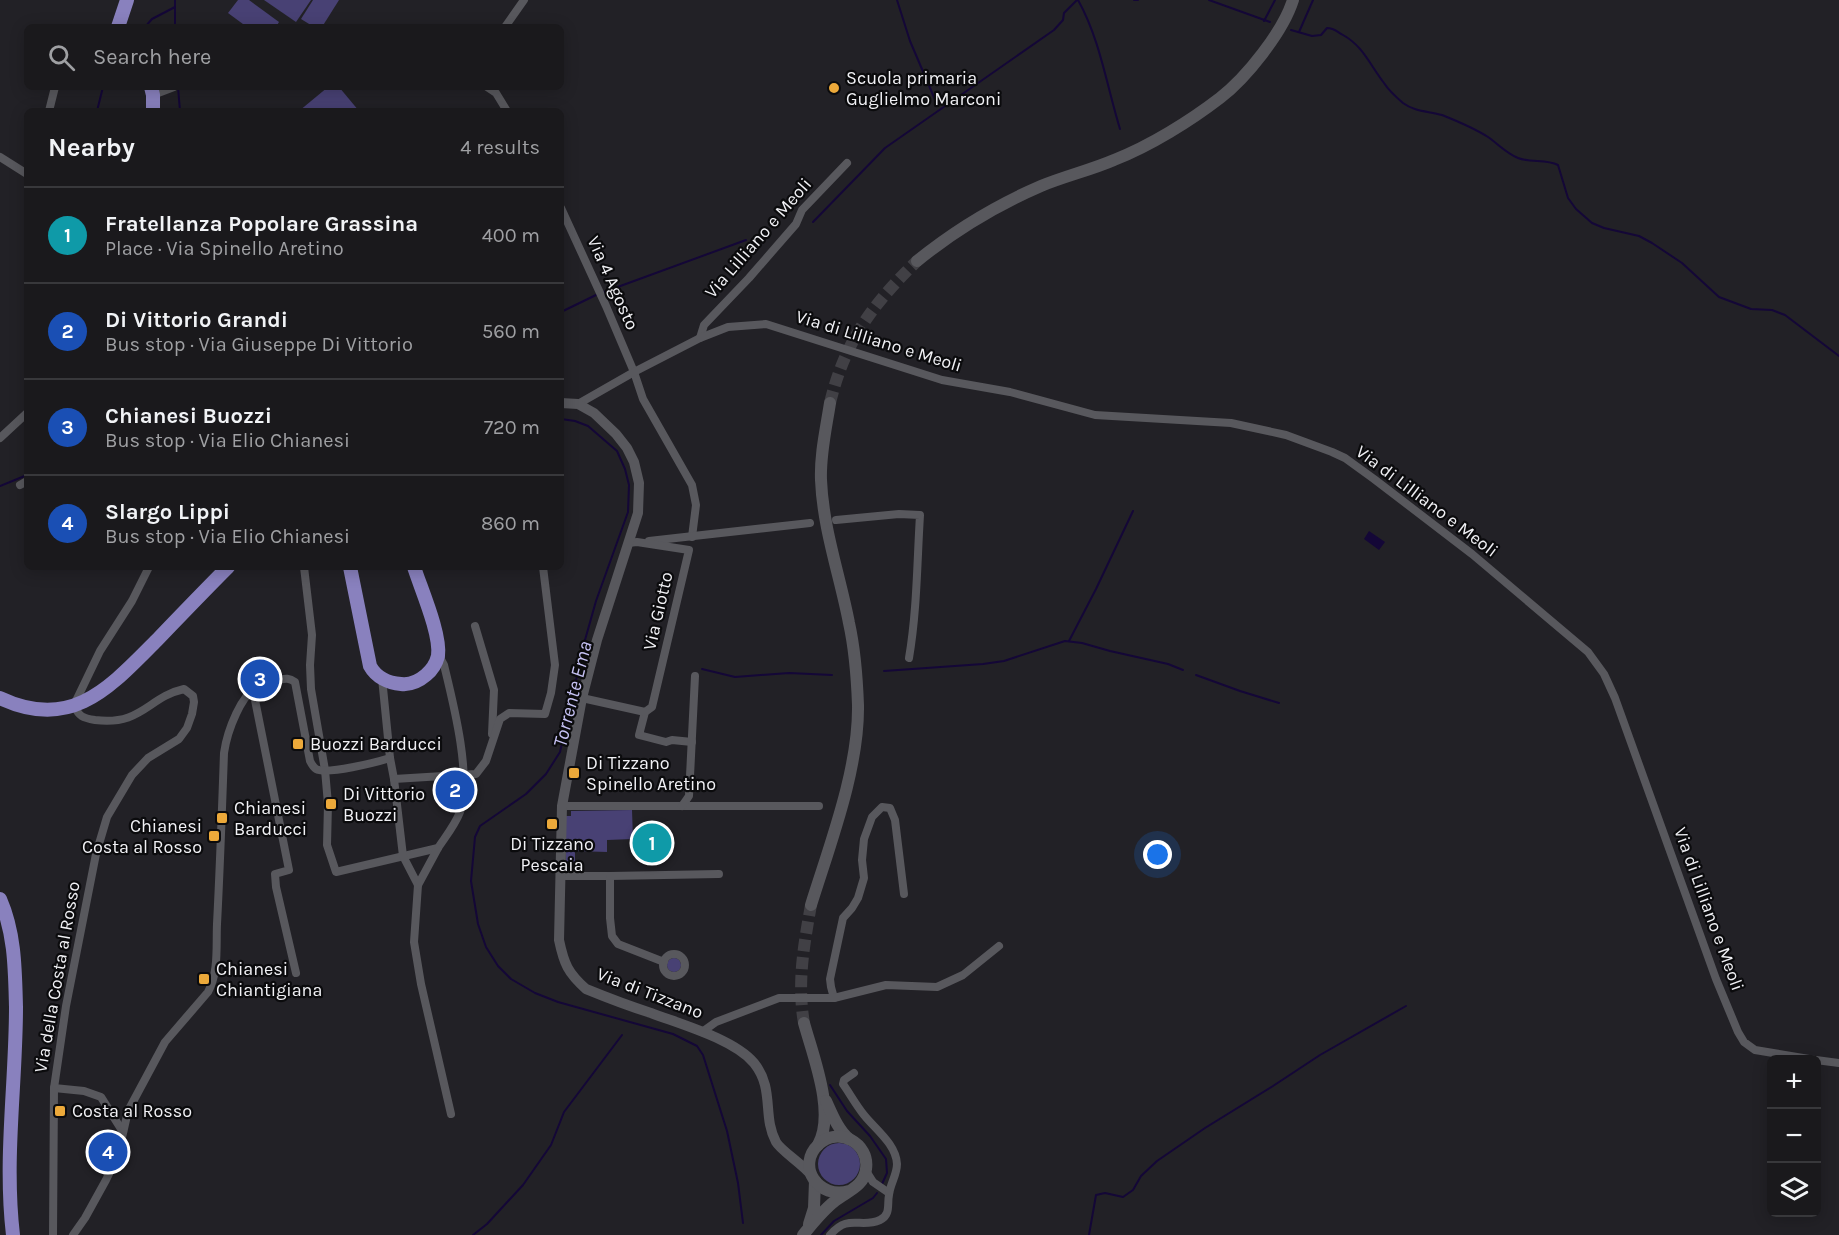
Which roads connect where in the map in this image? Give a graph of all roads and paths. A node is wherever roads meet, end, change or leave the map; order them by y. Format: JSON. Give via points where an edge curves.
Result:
{"nodes":[{"id":1,"x":127,"y":0,"type":"edge"},
{"id":2,"x":524,"y":0,"type":"edge"},
{"id":3,"x":1293,"y":0,"type":"edge"},
{"id":4,"x":119,"y":24,"type":"edge"},
{"id":5,"x":507,"y":24,"type":"edge"},
{"id":6,"x":54,"y":90,"type":"edge"},
{"id":7,"x":492,"y":90,"type":"edge"},
{"id":8,"x":156,"y":91,"type":"edge"},
{"id":9,"x":51,"y":108,"type":"edge"},
{"id":10,"x":153,"y":108,"type":"edge"},
{"id":11,"x":505,"y":108,"type":"edge"},
{"id":12,"x":0,"y":157,"type":"edge"},
{"id":13,"x":847,"y":163,"type":"dead end"},
{"id":14,"x":24,"y":172,"type":"edge"},
{"id":15,"x":564,"y":215,"type":"edge"},
{"id":16,"x":917,"y":261,"type":"tunnel mouth"},
{"id":17,"x":700,"y":338,"type":"junction"},
{"id":18,"x":634,"y":372,"type":"junction"},
{"id":19,"x":564,"y":403,"type":"edge"},
{"id":20,"x":830,"y":403,"type":"tunnel mouth"},
{"id":21,"x":578,"y":404,"type":"junction"},
{"id":22,"x":24,"y":415,"type":"edge"},
{"id":23,"x":0,"y":438,"type":"edge"},
{"id":24,"x":830,"y":521,"type":"junction"},
{"id":25,"x":810,"y":523,"type":"dead end"},
{"id":26,"x":692,"y":537,"type":"junction"},
{"id":27,"x":632,"y":542,"type":"junction"},
{"id":28,"x":148,"y":570,"type":"edge"},
{"id":29,"x":225,"y":570,"type":"edge"},
{"id":30,"x":304,"y":570,"type":"edge"},
{"id":31,"x":351,"y":570,"type":"edge"},
{"id":32,"x":415,"y":570,"type":"edge"},
{"id":33,"x":543,"y":570,"type":"edge"},
{"id":34,"x":475,"y":626,"type":"dead end"},
{"id":35,"x":438,"y":654,"type":"junction"},
{"id":36,"x":909,"y":658,"type":"dead end"},
{"id":37,"x":695,"y":676,"type":"dead end"},
{"id":38,"x":382,"y":678,"type":"junction"},
{"id":39,"x":253,"y":690,"type":"junction"},
{"id":40,"x":0,"y":698,"type":"edge"},
{"id":41,"x":582,"y":698,"type":"junction"},
{"id":42,"x":74,"y":705,"type":"junction"},
{"id":43,"x":645,"y":712,"type":"junction"},
{"id":44,"x":692,"y":742,"type":"junction"},
{"id":45,"x":491,"y":744,"type":"junction"},
{"id":46,"x":390,"y":758,"type":"junction"},
{"id":47,"x":325,"y":770,"type":"junction"},
{"id":48,"x":464,"y":774,"type":"junction"},
{"id":49,"x":394,"y":779,"type":"junction"},
{"id":50,"x":689,"y":796,"type":"junction"},
{"id":51,"x":562,"y":806,"type":"junction"},
{"id":52,"x":682,"y":806,"type":"junction"},
{"id":53,"x":695,"y":806,"type":"junction"},
{"id":54,"x":819,"y":806,"type":"dead end"},
{"id":55,"x":438,"y":848,"type":"junction"},
{"id":56,"x":403,"y":855,"type":"junction"},
{"id":57,"x":719,"y":874,"type":"dead end"},
{"id":58,"x":560,"y":876,"type":"junction"},
{"id":59,"x":610,"y":876,"type":"junction"},
{"id":60,"x":418,"y":885,"type":"junction"},
{"id":61,"x":904,"y":894,"type":"dead end"},
{"id":62,"x":0,"y":899,"type":"edge"},
{"id":63,"x":811,"y":905,"type":"tunnel mouth"},
{"id":64,"x":999,"y":946,"type":"dead end"},
{"id":65,"x":664,"y":962,"type":"dead end"},
{"id":66,"x":296,"y":973,"type":"dead end"},
{"id":67,"x":834,"y":998,"type":"junction"},
{"id":68,"x":804,"y":1023,"type":"tunnel mouth"},
{"id":69,"x":702,"y":1032,"type":"junction"},
{"id":70,"x":1786,"y":1055,"type":"edge"},
{"id":71,"x":1821,"y":1061,"type":"edge"},
{"id":72,"x":1839,"y":1063,"type":"edge"},
{"id":73,"x":854,"y":1073,"type":"dead end"},
{"id":74,"x":54,"y":1088,"type":"junction"},
{"id":75,"x":821,"y":1089,"type":"junction"},
{"id":76,"x":451,"y":1114,"type":"dead end"},
{"id":77,"x":123,"y":1132,"type":"junction"},
{"id":78,"x":849,"y":1139,"type":"junction"},
{"id":79,"x":816,"y":1147,"type":"junction"},
{"id":80,"x":782,"y":1149,"type":"junction"},
{"id":81,"x":866,"y":1172,"type":"junction"},
{"id":82,"x":813,"y":1179,"type":"junction"},
{"id":83,"x":877,"y":1186,"type":"junction"},
{"id":84,"x":854,"y":1188,"type":"junction"},
{"id":85,"x":889,"y":1193,"type":"junction"},
{"id":86,"x":14,"y":1235,"type":"edge"},
{"id":87,"x":53,"y":1235,"type":"edge"},
{"id":88,"x":73,"y":1235,"type":"edge"},
{"id":89,"x":803,"y":1235,"type":"edge"},
{"id":90,"x":830,"y":1235,"type":"edge"}],
"edges":[{"from":1,"to":4,"type":"main road"},
{"from":2,"to":5,"type":"street"},
{"from":3,"to":16,"type":"main road","via":[[1272,40],[1221,97],[1166,134],[1116,160],[1042,186],[983,217],[941,241]]},
{"from":6,"to":9,"type":"street"},
{"from":7,"to":11,"type":"street"},
{"from":8,"to":10,"type":"main road"},
{"from":12,"to":14,"type":"street"},
{"from":13,"to":17,"type":"street","name":"Via Lilliano e Meoli","via":[[704,325]]},
{"from":15,"to":18,"type":"street","name":"Via 4 Agosto"},
{"from":17,"to":18,"type":"street","name":"Via di Lilliano e Meoli"},
{"from":17,"to":70,"type":"street","name":"Via di Lilliano e Meoli","via":[[728,327],[766,324],[942,380],[1010,392],[1095,415],[1231,423],[1265,429],[1345,458],[1472,554],[1588,652],[1615,698],[1737,1032],[1755,1050]]},
{"from":18,"to":21,"type":"street","name":"Via di Lilliano e Meoli"},
{"from":18,"to":26,"type":"street","name":"Via 4 Agosto","via":[[643,399],[696,494]]},
{"from":19,"to":21,"type":"street"},
{"from":20,"to":24,"type":"main road","via":[[821,480]]},
{"from":21,"to":27,"type":"street","name":"Via di Tizzano","via":[[616,434],[634,462],[639,483]]},
{"from":22,"to":23,"type":"street"},
{"from":24,"to":36,"type":"street","via":[[920,515],[918,585]]},
{"from":24,"to":63,"type":"main road","via":[[850,625],[858,706],[851,766]]},
{"from":25,"to":26,"type":"street"},
{"from":26,"to":27,"type":"street"},
{"from":27,"to":41,"type":"street","name":"Via di Tizzano","via":[[597,640]]},
{"from":27,"to":43,"type":"street","name":"Via Giotto","via":[[689,550],[652,707]]},
{"from":28,"to":42,"type":"street"},
{"from":29,"to":42,"type":"main road","via":[[109,687]]},
{"from":30,"to":47,"type":"street","via":[[312,635],[311,689]]},
{"from":31,"to":38,"type":"main road","via":[[368,661]]},
{"from":32,"to":35,"type":"main road"},
{"from":33,"to":45,"type":"street","via":[[555,665],[551,693],[544,714],[504,715]]},
{"from":34,"to":45,"type":"street","via":[[494,690]]},
{"from":35,"to":38,"type":"main road","via":[[434,667],[419,680],[402,684]]},
{"from":35,"to":48,"type":"street","via":[[447,675]]},
{"from":37,"to":44,"type":"street"},
{"from":38,"to":46,"type":"street"},
{"from":39,"to":47,"type":"street","via":[[286,678],[295,682],[310,761],[314,767]]},
{"from":39,"to":66,"type":"street","via":[[289,870],[275,874]]},
{"from":39,"to":77,"type":"street","via":[[238,710],[224,753],[212,984],[165,1042],[128,1111]]},
{"from":40,"to":42,"type":"main road","via":[[42,711]]},
{"from":41,"to":43,"type":"street"},
{"from":41,"to":51,"type":"street","name":"Via di Tizzano"},
{"from":42,"to":74,"type":"street","name":"Via della Costa al Rosso","via":[[80,717],[109,721],[130,718],[175,691],[184,689],[194,702],[188,728],[132,775],[107,817],[66,1006]]},
{"from":43,"to":44,"type":"street","name":"Via Giotto","via":[[639,735],[666,742]]},
{"from":44,"to":50,"type":"street"},
{"from":45,"to":48,"type":"street","via":[[486,761],[476,774]]},
{"from":46,"to":47,"type":"street"},
{"from":46,"to":49,"type":"street"},
{"from":47,"to":56,"type":"street","via":[[327,844],[336,872]]},
{"from":48,"to":49,"type":"street"},
{"from":48,"to":55,"type":"street","via":[[460,811]]},
{"from":49,"to":56,"type":"street"},
{"from":50,"to":52,"type":"street"},
{"from":50,"to":53,"type":"street"},
{"from":51,"to":52,"type":"street"},
{"from":51,"to":58,"type":"street","name":"Via di Tizzano"},
{"from":52,"to":53,"type":"street"},
{"from":53,"to":54,"type":"street"},
{"from":55,"to":56,"type":"street"},
{"from":55,"to":60,"type":"street"},
{"from":56,"to":60,"type":"street"},
{"from":57,"to":59,"type":"street"},
{"from":58,"to":59,"type":"street"},
{"from":58,"to":69,"type":"street","name":"Via di Tizzano","via":[[559,940],[566,968],[573,977],[586,990]]},
{"from":59,"to":65,"type":"street","via":[[612,936],[618,944]]},
{"from":60,"to":76,"type":"street","via":[[414,942]]},
{"from":61,"to":67,"type":"street","via":[[895,820],[890,808],[882,807],[872,817],[864,839],[862,888],[843,918],[830,979]]},
{"from":62,"to":86,"type":"main road","via":[[15,964],[9,1172]]},
{"from":64,"to":67,"type":"street","via":[[963,975],[937,987],[886,985]]},
{"from":67,"to":69,"type":"street","via":[[779,998],[716,1022]]},
{"from":68,"to":75,"type":"main road"},
{"from":69,"to":80,"type":"street","name":"Via di Tizzano","via":[[754,1063],[767,1092],[774,1138]]},
{"from":71,"to":72,"type":"street","name":"Via di Lilliano e Meoli"},
{"from":73,"to":85,"type":"street","via":[[843,1084],[895,1155],[896,1174]]},
{"from":74,"to":77,"type":"street","via":[[101,1097]]},
{"from":74,"to":87,"type":"street","name":"Via della Costa al Rosso"},
{"from":75,"to":78,"type":"main road","name":"Via di Tizzano","via":[[837,1124]]},
{"from":75,"to":79,"type":"main road","via":[[825,1119]]},
{"from":77,"to":88,"type":"street","via":[[106,1180]]},
{"from":78,"to":79,"type":"main road","via":[[834,1137]]},
{"from":78,"to":81,"type":"main road","name":"Via di Tizzano","via":[[863,1151]]},
{"from":79,"to":80,"type":"street","via":[[801,1155]]},
{"from":79,"to":82,"type":"main road","via":[[810,1159]]},
{"from":80,"to":82,"type":"street","name":"Via di Tizzano","via":[[805,1167]]},
{"from":81,"to":83,"type":"street","name":"Via di Tizzano"},
{"from":81,"to":84,"type":"main road"},
{"from":82,"to":84,"type":"main road","name":"Via di Tizzano","via":[[828,1191],[838,1193]]},
{"from":82,"to":89,"type":"main road","via":[[814,1208]]},
{"from":83,"to":84,"type":"street","name":"Via di Tizzano","via":[[865,1184]]},
{"from":83,"to":85,"type":"street","name":"Via di Tizzano"},
{"from":84,"to":89,"type":"main road","via":[[829,1206]]},
{"from":85,"to":90,"type":"street","via":[[888,1211],[882,1219],[843,1224]]}]}
